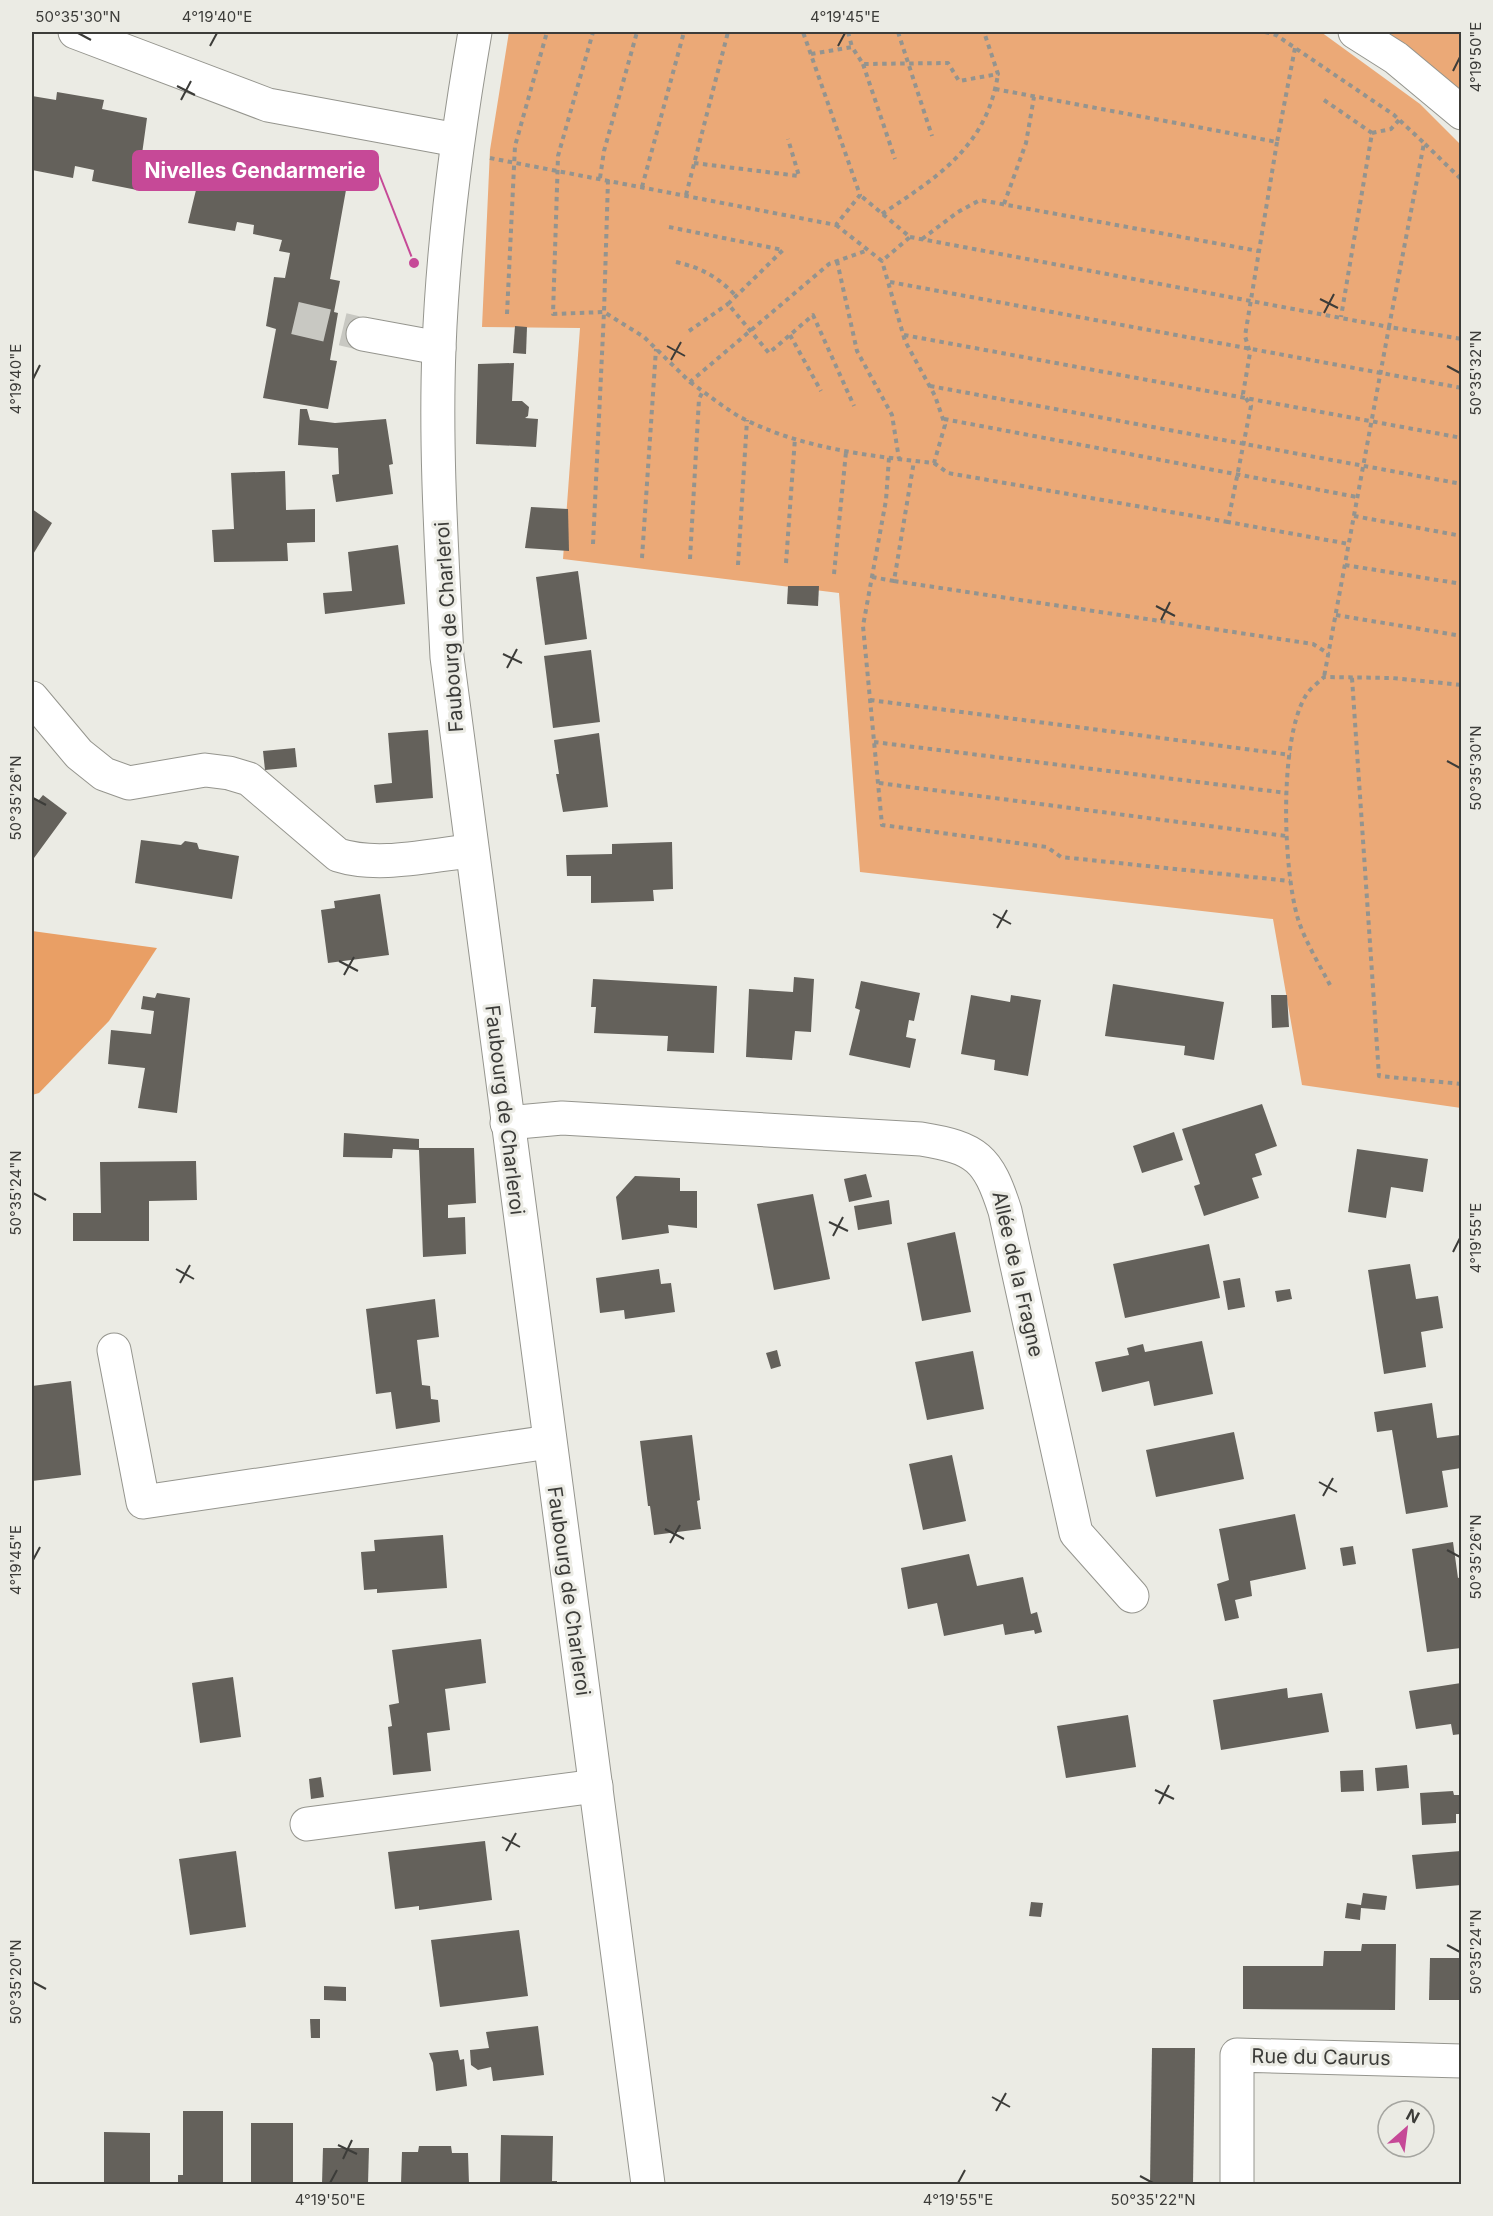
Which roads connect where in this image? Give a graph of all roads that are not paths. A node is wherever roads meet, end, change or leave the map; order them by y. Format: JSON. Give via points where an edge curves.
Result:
{"nodes":[{"id":1,"x":75,"y":32,"type":"edge"},
{"id":2,"x":475,"y":32,"type":"edge"},
{"id":3,"x":1355,"y":32,"type":"edge"},
{"id":4,"x":1461,"y":113,"type":"edge"},
{"id":5,"x":456,"y":147,"type":"junction"},
{"id":6,"x":363,"y":334,"type":"tunnel mouth"},
{"id":7,"x":439,"y":348,"type":"junction"},
{"id":8,"x":32,"y":698,"type":"edge"},
{"id":9,"x":471,"y":851,"type":"junction"},
{"id":10,"x":507,"y":1123,"type":"junction"},
{"id":11,"x":114,"y":1350,"type":"dead end"},
{"id":12,"x":549,"y":1442,"type":"junction"},
{"id":13,"x":1132,"y":1596,"type":"dead end"},
{"id":14,"x":596,"y":1786,"type":"junction"},
{"id":15,"x":307,"y":1824,"type":"dead end"},
{"id":16,"x":1461,"y":2061,"type":"edge"},
{"id":17,"x":648,"y":2184,"type":"edge"},
{"id":18,"x":1237,"y":2184,"type":"edge"}],
"edges":[{"from":1,"to":5,"type":"street","via":[[268,105]]},
{"from":2,"to":5,"type":"street","name":"Faubourg de Charleroi"},
{"from":3,"to":4,"type":"street","via":[[1396,58]]},
{"from":5,"to":7,"type":"street","name":"Faubourg de Charleroi"},
{"from":6,"to":7,"type":"street"},
{"from":7,"to":9,"type":"street","name":"Faubourg de Charleroi","via":[[439,478],[447,657]]},
{"from":8,"to":9,"type":"street","via":[[79,754],[104,774],[129,783],[204,770],[249,779],[338,855],[355,860]]},
{"from":9,"to":10,"type":"street","name":"Faubourg de Charleroi"},
{"from":10,"to":12,"type":"street","name":"Faubourg de Charleroi"},
{"from":10,"to":13,"type":"street","name":"Allée de la Fragne","via":[[562,1118],[921,1139],[955,1144],[981,1159],[995,1180],[1005,1211],[1076,1533]]},
{"from":11,"to":12,"type":"street","via":[[143,1502]]},
{"from":12,"to":14,"type":"street","name":"Faubourg de Charleroi"},
{"from":14,"to":15,"type":"street"},
{"from":14,"to":17,"type":"street","name":"Faubourg de Charleroi"},
{"from":16,"to":18,"type":"street","name":"Rue du Caurus","via":[[1237,2055]]}]}
